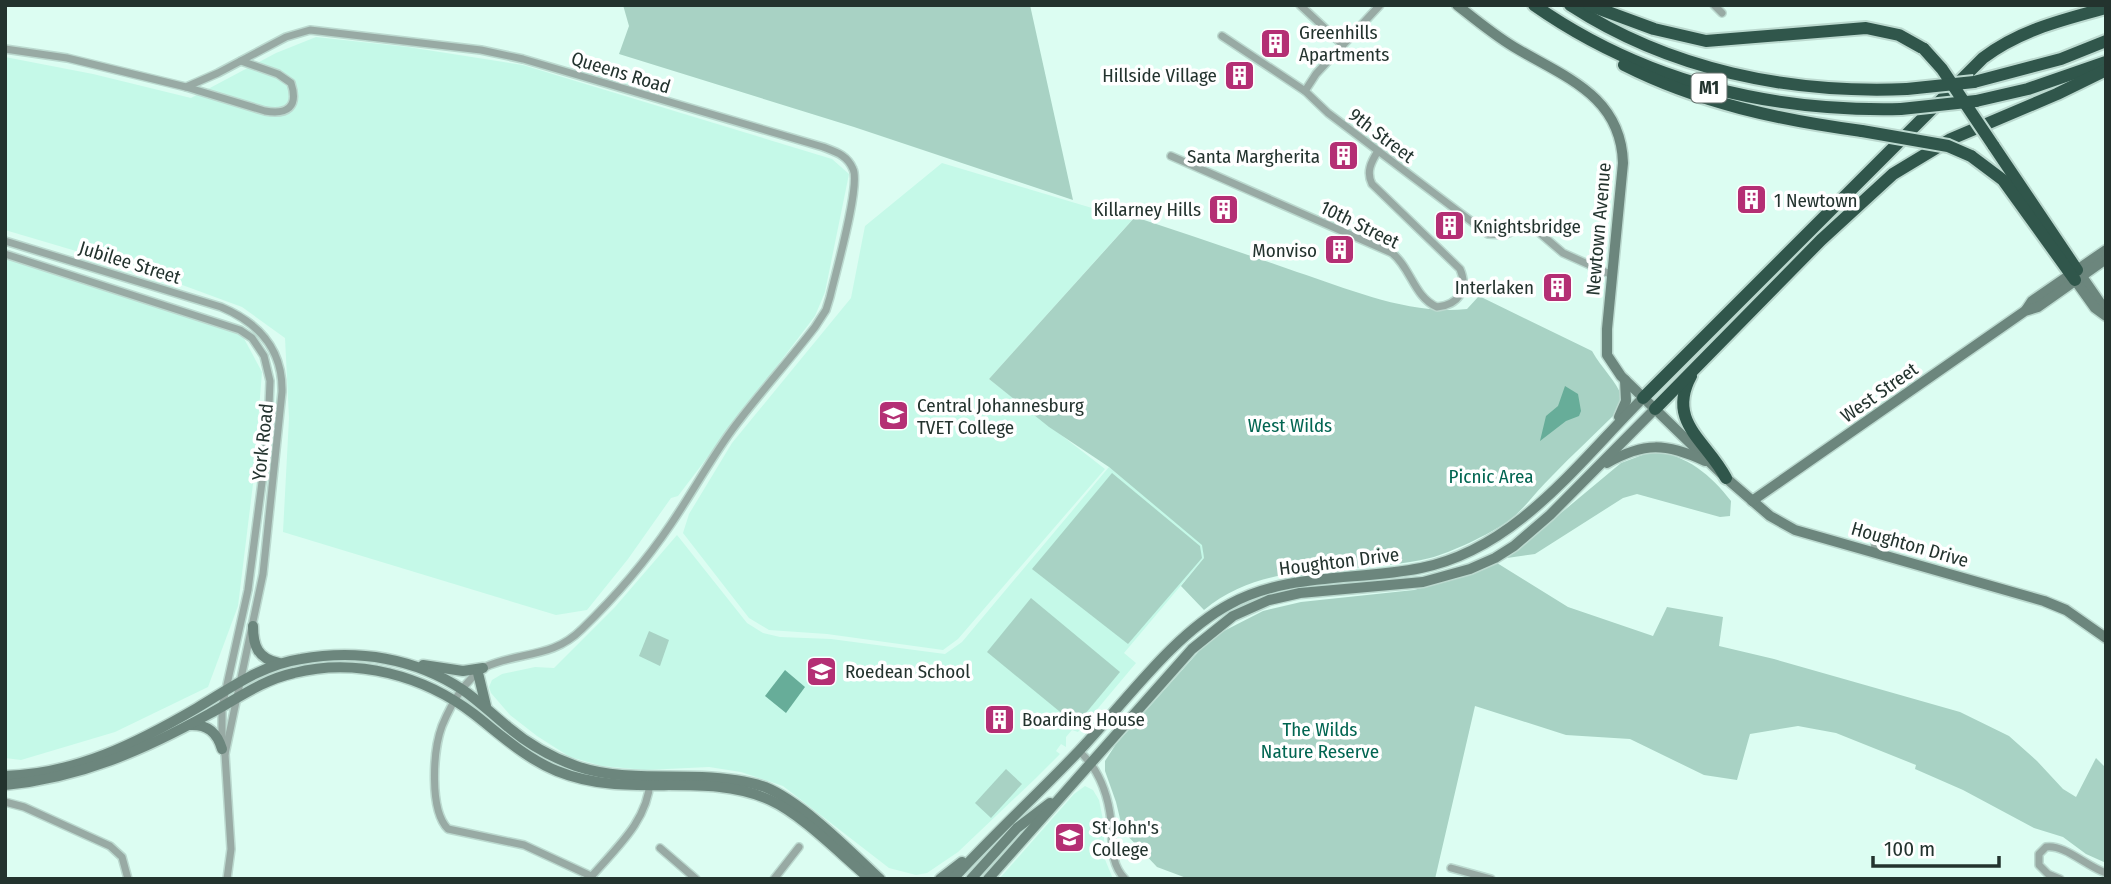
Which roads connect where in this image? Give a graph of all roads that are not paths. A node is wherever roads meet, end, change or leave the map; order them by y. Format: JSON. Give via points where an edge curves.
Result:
{"nodes":[{"id":1,"x":1300,"y":5,"type":"edge"},
{"id":2,"x":1380,"y":5,"type":"edge"},
{"id":3,"x":1457,"y":5,"type":"edge"},
{"id":4,"x":1534,"y":5,"type":"edge"},
{"id":5,"x":1570,"y":5,"type":"edge"},
{"id":6,"x":1589,"y":5,"type":"edge"},
{"id":7,"x":1714,"y":5,"type":"edge"},
{"id":8,"x":2106,"y":8,"type":"edge"},
{"id":9,"x":1722,"y":13,"type":"dead end"},
{"id":10,"x":1222,"y":36,"type":"dead end"},
{"id":11,"x":1591,"y":41,"type":"junction"},
{"id":12,"x":2106,"y":41,"type":"edge"},
{"id":13,"x":1343,"y":45,"type":"junction"},
{"id":14,"x":5,"y":49,"type":"edge"},
{"id":15,"x":241,"y":61,"type":"junction"},
{"id":16,"x":2106,"y":62,"type":"edge"},
{"id":17,"x":2106,"y":70,"type":"edge"},
{"id":18,"x":186,"y":87,"type":"junction"},
{"id":19,"x":1305,"y":91,"type":"junction"},
{"id":20,"x":1378,"y":151,"type":"junction"},
{"id":21,"x":1171,"y":156,"type":"dead end"},
{"id":22,"x":5,"y":241,"type":"edge"},
{"id":23,"x":2106,"y":250,"type":"edge"},
{"id":24,"x":5,"y":254,"type":"edge"},
{"id":25,"x":2106,"y":259,"type":"edge"},
{"id":26,"x":2076,"y":274,"type":"junction"},
{"id":27,"x":1612,"y":275,"type":"junction"},
{"id":28,"x":2104,"y":315,"type":"edge"},
{"id":29,"x":243,"y":318,"type":"joint"},
{"id":30,"x":240,"y":330,"type":"joint"},
{"id":31,"x":1699,"y":364,"type":"junction"},
{"id":32,"x":1625,"y":380,"type":"junction"},
{"id":33,"x":1643,"y":398,"type":"junction"},
{"id":34,"x":1655,"y":409,"type":"junction"},
{"id":35,"x":1609,"y":432,"type":"junction"},
{"id":36,"x":1712,"y":465,"type":"junction"},
{"id":37,"x":1597,"y":468,"type":"junction"},
{"id":38,"x":1726,"y":478,"type":"junction"},
{"id":39,"x":1752,"y":501,"type":"junction"},
{"id":40,"x":1878,"y":534,"type":"dead end"},
{"id":41,"x":1873,"y":552,"type":"junction"},
{"id":42,"x":249,"y":581,"type":"junction"},
{"id":43,"x":261,"y":583,"type":"junction"},
{"id":44,"x":253,"y":626,"type":"junction"},
{"id":45,"x":2106,"y":638,"type":"edge"},
{"id":46,"x":409,"y":663,"type":"junction"},
{"id":47,"x":279,"y":664,"type":"junction"},
{"id":48,"x":480,"y":670,"type":"junction"},
{"id":49,"x":240,"y":680,"type":"junction"},
{"id":50,"x":463,"y":689,"type":"junction"},
{"id":51,"x":224,"y":691,"type":"junction"},
{"id":52,"x":237,"y":697,"type":"junction"},
{"id":53,"x":455,"y":701,"type":"junction"},
{"id":54,"x":222,"y":707,"type":"junction"},
{"id":55,"x":487,"y":710,"type":"junction"},
{"id":56,"x":189,"y":725,"type":"junction"},
{"id":57,"x":224,"y":751,"type":"junction"},
{"id":58,"x":1079,"y":751,"type":"junction"},
{"id":59,"x":1091,"y":762,"type":"junction"},
{"id":60,"x":5,"y":776,"type":"edge"},
{"id":61,"x":650,"y":782,"type":"junction"},
{"id":62,"x":5,"y":785,"type":"edge"},
{"id":63,"x":1067,"y":791,"type":"junction"},
{"id":64,"x":5,"y":802,"type":"edge"},
{"id":65,"x":987,"y":843,"type":"junction"},
{"id":66,"x":799,"y":847,"type":"dead end"},
{"id":67,"x":660,"y":848,"type":"dead end"},
{"id":68,"x":1451,"y":868,"type":"dead end"},
{"id":69,"x":2106,"y":873,"type":"edge"},
{"id":70,"x":875,"y":877,"type":"edge"},
{"id":71,"x":590,"y":878,"type":"edge"},
{"id":72,"x":128,"y":879,"type":"edge"},
{"id":73,"x":227,"y":879,"type":"edge"},
{"id":74,"x":696,"y":879,"type":"edge"},
{"id":75,"x":774,"y":879,"type":"edge"},
{"id":76,"x":886,"y":879,"type":"edge"},
{"id":77,"x":940,"y":879,"type":"edge"},
{"id":78,"x":953,"y":879,"type":"edge"},
{"id":79,"x":971,"y":879,"type":"edge"},
{"id":80,"x":988,"y":879,"type":"edge"},
{"id":81,"x":1125,"y":879,"type":"edge"},
{"id":82,"x":1491,"y":879,"type":"edge"},
{"id":83,"x":2060,"y":879,"type":"edge"}],
"edges":[{"from":1,"to":13,"type":"street"},
{"from":2,"to":13,"type":"street"},
{"from":3,"to":27,"type":"main road","name":"Newtown Avenue","via":[[1511,45],[1587,90],[1605,108],[1621,143],[1623,163]]},
{"from":4,"to":11,"type":"highway","number":"M1"},
{"from":5,"to":12,"type":"highway","number":"M1","bridge":true,"via":[[1679,58],[1728,73],[1824,89],[1907,89],[1974,82],[2032,68]]},
{"from":6,"to":26,"type":"highway","bridge":true,"via":[[1654,29],[1706,41],[1866,28],[1899,35],[1924,49],[1942,69]]},
{"from":7,"to":9,"type":"street"},
{"from":8,"to":33,"type":"highway","via":[[2032,30],[1983,58]]},
{"from":10,"to":19,"type":"street","name":"9th Street"},
{"from":11,"to":16,"type":"highway","number":"M1","bridge":true,"via":[[1681,79],[1755,99],[1825,108],[1901,109],[1976,101]]},
{"from":11,"to":26,"type":"highway","bridge":true,"via":[[1625,66],[1759,114],[1948,146],[1980,160],[2003,180]]},
{"from":13,"to":19,"type":"street"},
{"from":14,"to":18,"type":"street","via":[[67,58]]},
{"from":15,"to":18,"type":"street","name":"Queens Road"},
{"from":15,"to":18,"type":"street","via":[[291,83],[292,103],[286,110],[265,111]]},
{"from":15,"to":48,"type":"street","name":"Queens Road","via":[[310,30],[501,53],[823,147],[847,159],[853,168],[856,179],[826,310],[731,432],[652,550],[573,638],[553,650]]},
{"from":17,"to":31,"type":"highway","via":[[1951,139],[1893,174]]},
{"from":19,"to":20,"type":"street","name":"9th Street"},
{"from":20,"to":21,"type":"street","name":"10th Street","via":[[1370,167],[1372,184],[1460,269],[1463,290],[1453,303],[1432,305],[1392,253]]},
{"from":20,"to":27,"type":"street","name":"9th Street","via":[[1488,234],[1530,228],[1563,253]]},
{"from":22,"to":29,"type":"street","name":"Jubilee Street","via":[[221,307]]},
{"from":23,"to":26,"type":"main road","name":"West Street"},
{"from":24,"to":30,"type":"street","name":"Jubilee Street"},
{"from":25,"to":26,"type":"main road","name":"West Street"},
{"from":26,"to":28,"type":"main road","via":[[2101,304]]},
{"from":26,"to":39,"type":"main road","name":"West Street","via":[[2038,307],[2025,311]]},
{"from":27,"to":32,"type":"main road","name":"Newtown Avenue","via":[[1606,350]]},
{"from":29,"to":43,"type":"street","name":"York Road","via":[[271,344],[283,377]]},
{"from":30,"to":42,"type":"street","name":"York Road","via":[[259,347],[270,381]]},
{"from":31,"to":34,"type":"highway"},
{"from":31,"to":38,"type":"highway","via":[[1685,391],[1683,412]]},
{"from":32,"to":33,"type":"main road","name":"Newtown Avenue"},
{"from":32,"to":35,"type":"main road","via":[[1625,407]]},
{"from":33,"to":34,"type":"main road","name":"Houghton Drive"},
{"from":33,"to":35,"type":"main road","name":"Houghton Drive"},
{"from":34,"to":36,"type":"main road","name":"Houghton Drive"},
{"from":34,"to":37,"type":"main road","name":"Houghton Drive"},
{"from":35,"to":58,"type":"main road","name":"Houghton Drive","via":[[1522,518],[1467,554],[1417,569],[1281,584],[1213,613],[1175,647]]},
{"from":36,"to":37,"type":"main road","via":[[1679,450],[1656,446],[1631,451]]},
{"from":36,"to":38,"type":"main road","name":"Houghton Drive"},
{"from":37,"to":59,"type":"main road","name":"Houghton Drive","via":[[1532,531],[1482,565],[1423,582],[1278,597],[1233,616],[1192,649]]},
{"from":38,"to":39,"type":"main road","name":"Houghton Drive"},
{"from":39,"to":41,"type":"main road","name":"Houghton Drive","via":[[1790,528]]},
{"from":40,"to":41,"type":"street"},
{"from":41,"to":45,"type":"main road","name":"Houghton Drive","via":[[2051,603]]},
{"from":42,"to":43,"type":"street"},
{"from":42,"to":51,"type":"street","name":"York Road"},
{"from":43,"to":44,"type":"street","name":"York Road"},
{"from":44,"to":47,"type":"main road","via":[[257,650]]},
{"from":44,"to":49,"type":"street","name":"York Road"},
{"from":46,"to":47,"type":"main road","via":[[339,655]]},
{"from":46,"to":48,"type":"main road"},
{"from":46,"to":50,"type":"main road"},
{"from":47,"to":49,"type":"main road"},
{"from":48,"to":50,"type":"street"},
{"from":48,"to":55,"type":"main road"},
{"from":49,"to":51,"type":"main road"},
{"from":49,"to":52,"type":"street","name":"York Road"},
{"from":50,"to":53,"type":"street"},
{"from":50,"to":55,"type":"main road"},
{"from":51,"to":54,"type":"street","name":"York Road"},
{"from":51,"to":60,"type":"main road","via":[[144,738],[99,758]]},
{"from":52,"to":53,"type":"main road","via":[[275,679],[330,667],[389,673]]},
{"from":52,"to":54,"type":"main road"},
{"from":52,"to":57,"type":"street","name":"York Road"},
{"from":53,"to":61,"type":"main road","via":[[521,751],[557,771],[598,783]]},
{"from":53,"to":71,"type":"street","via":[[441,728],[435,758],[441,821],[448,829],[524,845]]},
{"from":54,"to":56,"type":"main road"},
{"from":54,"to":57,"type":"street","name":"York Road"},
{"from":55,"to":61,"type":"main road","via":[[527,742],[567,762]]},
{"from":56,"to":57,"type":"main road","via":[[210,729]]},
{"from":56,"to":62,"type":"main road","via":[[83,772]]},
{"from":57,"to":73,"type":"street","name":"York Road","via":[[231,849]]},
{"from":58,"to":59,"type":"street"},
{"from":58,"to":65,"type":"main road","name":"Houghton Drive"},
{"from":59,"to":63,"type":"main road","name":"Houghton Drive"},
{"from":59,"to":81,"type":"street","via":[[1108,805],[1115,862]]},
{"from":61,"to":70,"type":"main road","via":[[720,778],[765,787],[813,819]]},
{"from":61,"to":71,"type":"street","via":[[639,819]]},
{"from":63,"to":79,"type":"main road","via":[[1017,828]]},
{"from":63,"to":80,"type":"main road","name":"Houghton Drive"},
{"from":64,"to":72,"type":"street","via":[[110,846],[122,858]]},
{"from":65,"to":77,"type":"main road"},
{"from":65,"to":78,"type":"main road","name":"Houghton Drive"},
{"from":66,"to":75,"type":"street"},
{"from":67,"to":74,"type":"street"},
{"from":68,"to":82,"type":"street"},
{"from":69,"to":83,"type":"street","via":[[2061,848],[2043,849],[2039,865]]},
{"from":70,"to":76,"type":"main road"}]}
